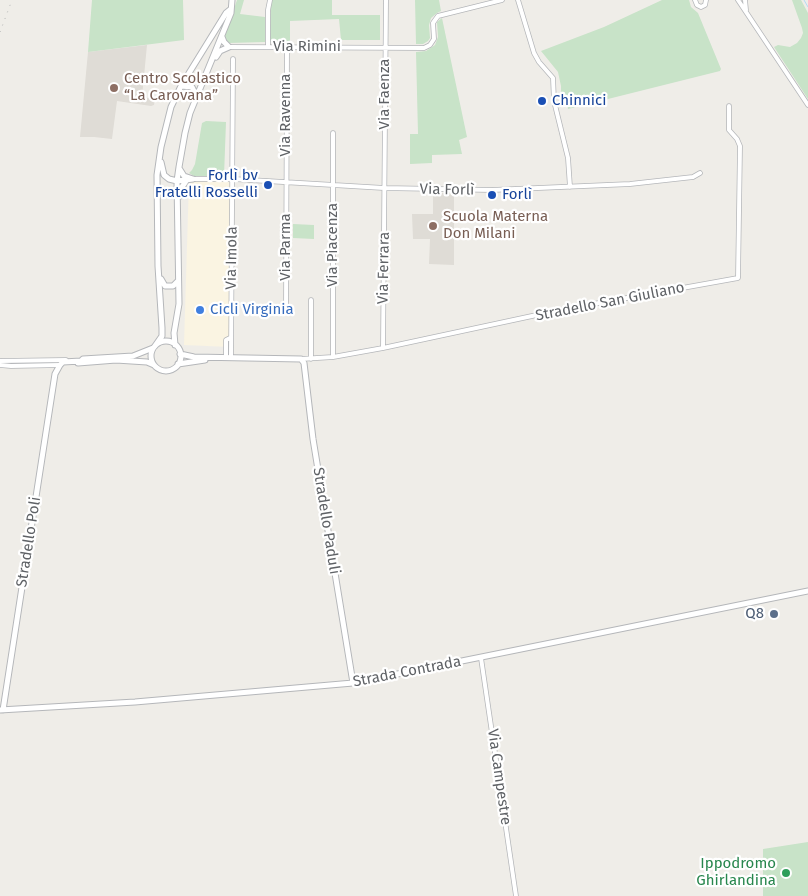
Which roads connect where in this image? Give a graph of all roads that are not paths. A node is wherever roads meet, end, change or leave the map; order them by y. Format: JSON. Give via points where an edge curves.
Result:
{"nodes":[{"id":1,"x":232,"y":0,"type":"edge"},
{"id":2,"x":270,"y":0,"type":"edge"},
{"id":3,"x":386,"y":0,"type":"edge"},
{"id":4,"x":502,"y":0,"type":"edge"},
{"id":5,"x":518,"y":0,"type":"edge"},
{"id":6,"x":695,"y":0,"type":"edge"},
{"id":7,"x":738,"y":0,"type":"edge"},
{"id":8,"x":745,"y":0,"type":"edge"},
{"id":9,"x":707,"y":1,"type":"edge"},
{"id":10,"x":231,"y":9,"type":"junction"},
{"id":11,"x":746,"y":12,"type":"junction"},
{"id":12,"x":222,"y":36,"type":"junction"},
{"id":13,"x":229,"y":47,"type":"junction"},
{"id":14,"x":268,"y":47,"type":"junction"},
{"id":15,"x":287,"y":47,"type":"junction"},
{"id":16,"x":385,"y":48,"type":"junction"},
{"id":17,"x":233,"y":60,"type":"dead end"},
{"id":18,"x":205,"y":78,"type":"junction"},
{"id":19,"x":181,"y":86,"type":"junction"},
{"id":20,"x":808,"y":105,"type":"edge"},
{"id":21,"x":729,"y":106,"type":"dead end"},
{"id":22,"x":192,"y":108,"type":"junction"},
{"id":23,"x":333,"y":133,"type":"dead end"},
{"id":24,"x":161,"y":146,"type":"junction"},
{"id":25,"x":179,"y":167,"type":"junction"},
{"id":26,"x":700,"y":173,"type":"dead end"},
{"id":27,"x":193,"y":179,"type":"junction"},
{"id":28,"x":233,"y":179,"type":"junction"},
{"id":29,"x":177,"y":181,"type":"junction"},
{"id":30,"x":186,"y":181,"type":"junction"},
{"id":31,"x":286,"y":182,"type":"junction"},
{"id":32,"x":332,"y":185,"type":"junction"},
{"id":33,"x":570,"y":187,"type":"junction"},
{"id":34,"x":384,"y":188,"type":"junction"},
{"id":35,"x":178,"y":220,"type":"junction"},
{"id":36,"x":158,"y":266,"type":"junction"},
{"id":37,"x":178,"y":281,"type":"junction"},
{"id":38,"x":311,"y":300,"type":"dead end"},
{"id":39,"x":286,"y":312,"type":"dead end"},
{"id":40,"x":175,"y":345,"type":"junction"},
{"id":41,"x":154,"y":347,"type":"junction"},
{"id":42,"x":383,"y":348,"type":"junction"},
{"id":43,"x":180,"y":354,"type":"junction"},
{"id":44,"x":332,"y":357,"type":"junction"},
{"id":45,"x":218,"y":358,"type":"junction"},
{"id":46,"x":228,"y":358,"type":"junction"},
{"id":47,"x":83,"y":359,"type":"junction"},
{"id":48,"x":301,"y":359,"type":"junction"},
{"id":49,"x":311,"y":360,"type":"junction"},
{"id":50,"x":18,"y":361,"type":"junction"},
{"id":51,"x":0,"y":363,"type":"edge"},
{"id":52,"x":60,"y":364,"type":"junction"},
{"id":53,"x":178,"y":364,"type":"junction"},
{"id":54,"x":46,"y":365,"type":"junction"},
{"id":55,"x":154,"y":365,"type":"junction"},
{"id":56,"x":36,"y":366,"type":"junction"},
{"id":57,"x":55,"y":374,"type":"junction"},
{"id":58,"x":808,"y":591,"type":"edge"},
{"id":59,"x":481,"y":658,"type":"junction"},
{"id":60,"x":353,"y":684,"type":"junction"},
{"id":61,"x":1,"y":710,"type":"edge"},
{"id":62,"x":516,"y":896,"type":"edge"}],
"edges":[{"from":1,"to":10,"type":"street"},
{"from":2,"to":14,"type":"street"},
{"from":3,"to":16,"type":"street","name":"Via Faenza"},
{"from":4,"to":16,"type":"street","name":"Via Rimini","via":[[438,16],[433,23],[432,42],[424,48]]},
{"from":5,"to":33,"type":"street","via":[[534,53],[553,78],[554,101],[568,158]]},
{"from":6,"to":9,"type":"street","via":[[699,6]]},
{"from":7,"to":11,"type":"street"},
{"from":8,"to":11,"type":"street"},
{"from":10,"to":12,"type":"street"},
{"from":10,"to":19,"type":"street"},
{"from":11,"to":20,"type":"street"},
{"from":12,"to":13,"type":"street"},
{"from":12,"to":18,"type":"street"},
{"from":13,"to":14,"type":"street","name":"Via Rimini"},
{"from":13,"to":18,"type":"street","via":[[220,51],[208,78]]},
{"from":14,"to":15,"type":"street","name":"Via Rimini"},
{"from":15,"to":16,"type":"street","name":"Via Rimini"},
{"from":15,"to":31,"type":"street","name":"Via Ravenna"},
{"from":16,"to":34,"type":"street","name":"Via Faenza"},
{"from":17,"to":28,"type":"street","name":"Via Imola"},
{"from":18,"to":22,"type":"street"},
{"from":19,"to":22,"type":"street","via":[[194,89]]},
{"from":19,"to":24,"type":"street","via":[[171,106]]},
{"from":21,"to":42,"type":"street","name":"Stradello San Giuliano","via":[[729,130],[740,146],[738,278],[560,310]]},
{"from":22,"to":25,"type":"street"},
{"from":23,"to":32,"type":"street","name":"Via Piacenza"},
{"from":24,"to":29,"type":"street","via":[[164,175]]},
{"from":24,"to":36,"type":"street"},
{"from":25,"to":27,"type":"street","via":[[184,176]]},
{"from":25,"to":29,"type":"street"},
{"from":26,"to":33,"type":"street","name":"Via Forlì","via":[[686,178]]},
{"from":27,"to":28,"type":"street","name":"Via Forlì"},
{"from":27,"to":30,"type":"street"},
{"from":28,"to":31,"type":"street","name":"Via Forlì"},
{"from":28,"to":46,"type":"street","name":"Via Imola"},
{"from":29,"to":30,"type":"street"},
{"from":29,"to":35,"type":"street"},
{"from":30,"to":35,"type":"street","via":[[180,190]]},
{"from":31,"to":32,"type":"street","name":"Via Forlì"},
{"from":31,"to":39,"type":"street","name":"Via Parma"},
{"from":32,"to":34,"type":"street","name":"Via Forlì"},
{"from":32,"to":44,"type":"street","name":"Via Piacenza"},
{"from":33,"to":34,"type":"street","name":"Via Forlì","via":[[492,190]]},
{"from":34,"to":42,"type":"street","name":"Via Ferrara"},
{"from":35,"to":37,"type":"street"},
{"from":36,"to":37,"type":"street","via":[[165,286],[172,286]]},
{"from":36,"to":41,"type":"street","via":[[162,336]]},
{"from":37,"to":40,"type":"street"},
{"from":38,"to":49,"type":"street"},
{"from":40,"to":41,"type":"street","via":[[164,342]]},
{"from":40,"to":43,"type":"street"},
{"from":41,"to":47,"type":"street","via":[[133,356]]},
{"from":41,"to":55,"type":"street","via":[[151,357]]},
{"from":42,"to":44,"type":"street","name":"Stradello San Giuliano"},
{"from":43,"to":45,"type":"street","name":"Stradello San Giuliano"},
{"from":43,"to":53,"type":"street"},
{"from":44,"to":49,"type":"street","name":"Stradello San Giuliano"},
{"from":45,"to":46,"type":"street","name":"Stradello San Giuliano"},
{"from":45,"to":53,"type":"street","name":"Stradello San Giuliano"},
{"from":46,"to":48,"type":"street","name":"Stradello San Giuliano"},
{"from":47,"to":50,"type":"street"},
{"from":47,"to":52,"type":"street"},
{"from":48,"to":49,"type":"street","name":"Stradello San Giuliano"},
{"from":48,"to":60,"type":"street","name":"Stradello Paduli","via":[[306,367],[313,439]]},
{"from":50,"to":51,"type":"street"},
{"from":50,"to":56,"type":"street"},
{"from":51,"to":56,"type":"street"},
{"from":52,"to":54,"type":"street"},
{"from":52,"to":55,"type":"street","via":[[116,360]]},
{"from":52,"to":57,"type":"street","name":"Stradello Poli"},
{"from":53,"to":55,"type":"street","via":[[167,371]]},
{"from":54,"to":56,"type":"street"},
{"from":54,"to":57,"type":"street"},
{"from":57,"to":61,"type":"street","name":"Stradello Poli"},
{"from":58,"to":59,"type":"street","name":"Strada Contrada"},
{"from":59,"to":60,"type":"street","name":"Strada Contrada"},
{"from":59,"to":62,"type":"street","name":"Via Campestre"},
{"from":60,"to":61,"type":"street","name":"Strada Contrada"}]}
